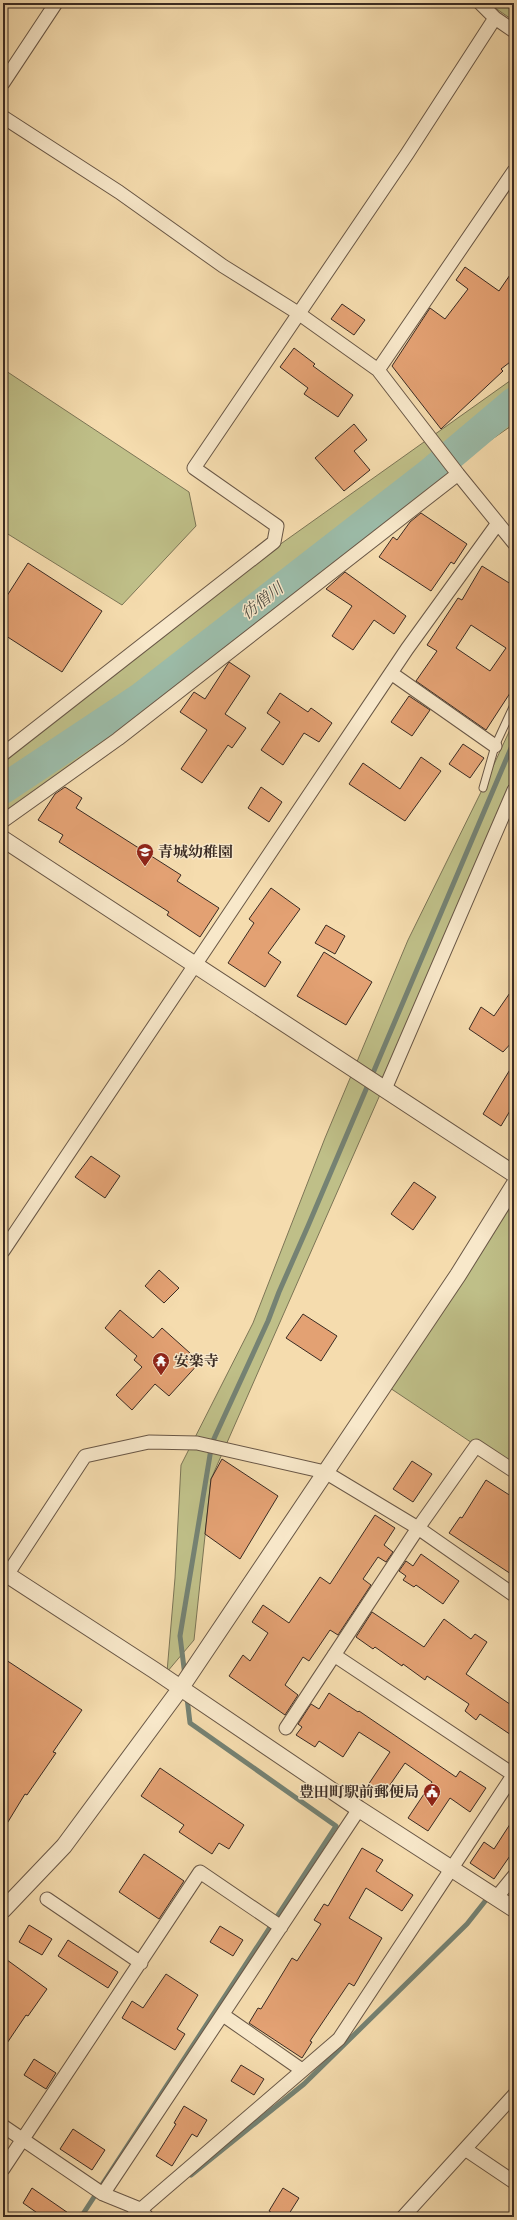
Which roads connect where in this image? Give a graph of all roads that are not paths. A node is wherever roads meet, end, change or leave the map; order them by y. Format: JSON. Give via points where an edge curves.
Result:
{"nodes":[{"id":1,"x":56,"y":3,"type":"edge"},
{"id":2,"x":480,"y":3,"type":"edge"},
{"id":3,"x":495,"y":18,"type":"junction"},
{"id":4,"x":514,"y":31,"type":"edge"},
{"id":5,"x":3,"y":83,"type":"edge"},
{"id":6,"x":3,"y":117,"type":"edge"},
{"id":7,"x":514,"y":172,"type":"edge"},
{"id":8,"x":298,"y":313,"type":"junction"},
{"id":9,"x":378,"y":370,"type":"junction"},
{"id":10,"x":458,"y":474,"type":"junction"},
{"id":11,"x":498,"y":523,"type":"junction"},
{"id":12,"x":514,"y":543,"type":"edge"},
{"id":13,"x":391,"y":673,"type":"junction"},
{"id":14,"x":514,"y":705,"type":"edge"},
{"id":15,"x":495,"y":746,"type":"junction"},
{"id":16,"x":3,"y":754,"type":"edge"},
{"id":17,"x":483,"y":788,"type":"dead end"},
{"id":18,"x":514,"y":790,"type":"edge"},
{"id":19,"x":3,"y":821,"type":"edge"},
{"id":20,"x":3,"y":839,"type":"edge"},
{"id":21,"x":195,"y":965,"type":"junction"},
{"id":22,"x":385,"y":1089,"type":"junction"},
{"id":23,"x":514,"y":1174,"type":"edge"},
{"id":24,"x":514,"y":1185,"type":"edge"},
{"id":25,"x":3,"y":1251,"type":"edge"},
{"id":26,"x":325,"y":1472,"type":"junction"},
{"id":27,"x":514,"y":1472,"type":"edge"},
{"id":28,"x":418,"y":1528,"type":"junction"},
{"id":29,"x":5,"y":1573,"type":"edge"},
{"id":30,"x":514,"y":1595,"type":"edge"},
{"id":31,"x":334,"y":1655,"type":"junction"},
{"id":32,"x":180,"y":1689,"type":"junction"},
{"id":33,"x":286,"y":1728,"type":"dead end"},
{"id":34,"x":514,"y":1775,"type":"edge"},
{"id":35,"x":360,"y":1809,"type":"junction"},
{"id":36,"x":452,"y":1869,"type":"junction"},
{"id":37,"x":514,"y":1876,"type":"edge"},
{"id":38,"x":496,"y":1898,"type":"junction"},
{"id":39,"x":46,"y":1899,"type":"dead end"},
{"id":40,"x":514,"y":1909,"type":"edge"},
{"id":41,"x":3,"y":1910,"type":"edge"},
{"id":42,"x":281,"y":1927,"type":"junction"},
{"id":43,"x":141,"y":1963,"type":"junction"},
{"id":44,"x":223,"y":2015,"type":"junction"},
{"id":45,"x":302,"y":2070,"type":"junction"},
{"id":46,"x":514,"y":2095,"type":"edge"},
{"id":47,"x":3,"y":2126,"type":"edge"},
{"id":48,"x":24,"y":2140,"type":"junction"},
{"id":49,"x":465,"y":2149,"type":"junction"},
{"id":50,"x":3,"y":2169,"type":"edge"},
{"id":51,"x":514,"y":2182,"type":"edge"},
{"id":52,"x":103,"y":2194,"type":"junction"},
{"id":53,"x":140,"y":2214,"type":"edge"},
{"id":54,"x":403,"y":2217,"type":"edge"}],
"edges":[{"from":1,"to":5,"type":"street"},
{"from":2,"to":3,"type":"street"},
{"from":3,"to":4,"type":"street"},
{"from":3,"to":8,"type":"street","via":[[407,154]]},
{"from":6,"to":8,"type":"street","via":[[119,192],[223,266]]},
{"from":7,"to":9,"type":"street"},
{"from":8,"to":9,"type":"street"},
{"from":8,"to":16,"type":"street","via":[[194,468],[277,526],[274,542]]},
{"from":9,"to":10,"type":"street"},
{"from":10,"to":11,"type":"street"},
{"from":10,"to":19,"type":"street","via":[[118,739]]},
{"from":11,"to":12,"type":"street"},
{"from":11,"to":13,"type":"street"},
{"from":13,"to":15,"type":"street"},
{"from":13,"to":21,"type":"street"},
{"from":14,"to":15,"type":"lane"},
{"from":15,"to":17,"type":"lane"},
{"from":18,"to":22,"type":"street"},
{"from":20,"to":21,"type":"street"},
{"from":21,"to":22,"type":"street"},
{"from":21,"to":25,"type":"street"},
{"from":22,"to":23,"type":"street"},
{"from":24,"to":26,"type":"street","via":[[458,1275]]},
{"from":26,"to":28,"type":"street"},
{"from":26,"to":29,"type":"street","via":[[197,1443],[150,1442],[85,1456]]},
{"from":26,"to":32,"type":"street"},
{"from":27,"to":28,"type":"street","via":[[476,1446]]},
{"from":28,"to":30,"type":"street"},
{"from":28,"to":31,"type":"street"},
{"from":29,"to":32,"type":"street"},
{"from":31,"to":33,"type":"street"},
{"from":31,"to":34,"type":"street"},
{"from":32,"to":35,"type":"street"},
{"from":32,"to":41,"type":"street","via":[[64,1846]]},
{"from":34,"to":36,"type":"street"},
{"from":35,"to":36,"type":"street"},
{"from":35,"to":42,"type":"street"},
{"from":36,"to":38,"type":"street"},
{"from":36,"to":45,"type":"street","via":[[338,2039]]},
{"from":37,"to":38,"type":"street"},
{"from":38,"to":40,"type":"street"},
{"from":39,"to":43,"type":"street"},
{"from":42,"to":43,"type":"street","via":[[200,1872]]},
{"from":42,"to":44,"type":"street"},
{"from":43,"to":48,"type":"street"},
{"from":44,"to":45,"type":"street"},
{"from":44,"to":52,"type":"street"},
{"from":45,"to":53,"type":"street"},
{"from":46,"to":49,"type":"street"},
{"from":47,"to":48,"type":"street"},
{"from":48,"to":50,"type":"street"},
{"from":48,"to":52,"type":"street"},
{"from":49,"to":51,"type":"street"},
{"from":49,"to":54,"type":"street"},
{"from":52,"to":53,"type":"street"}]}
